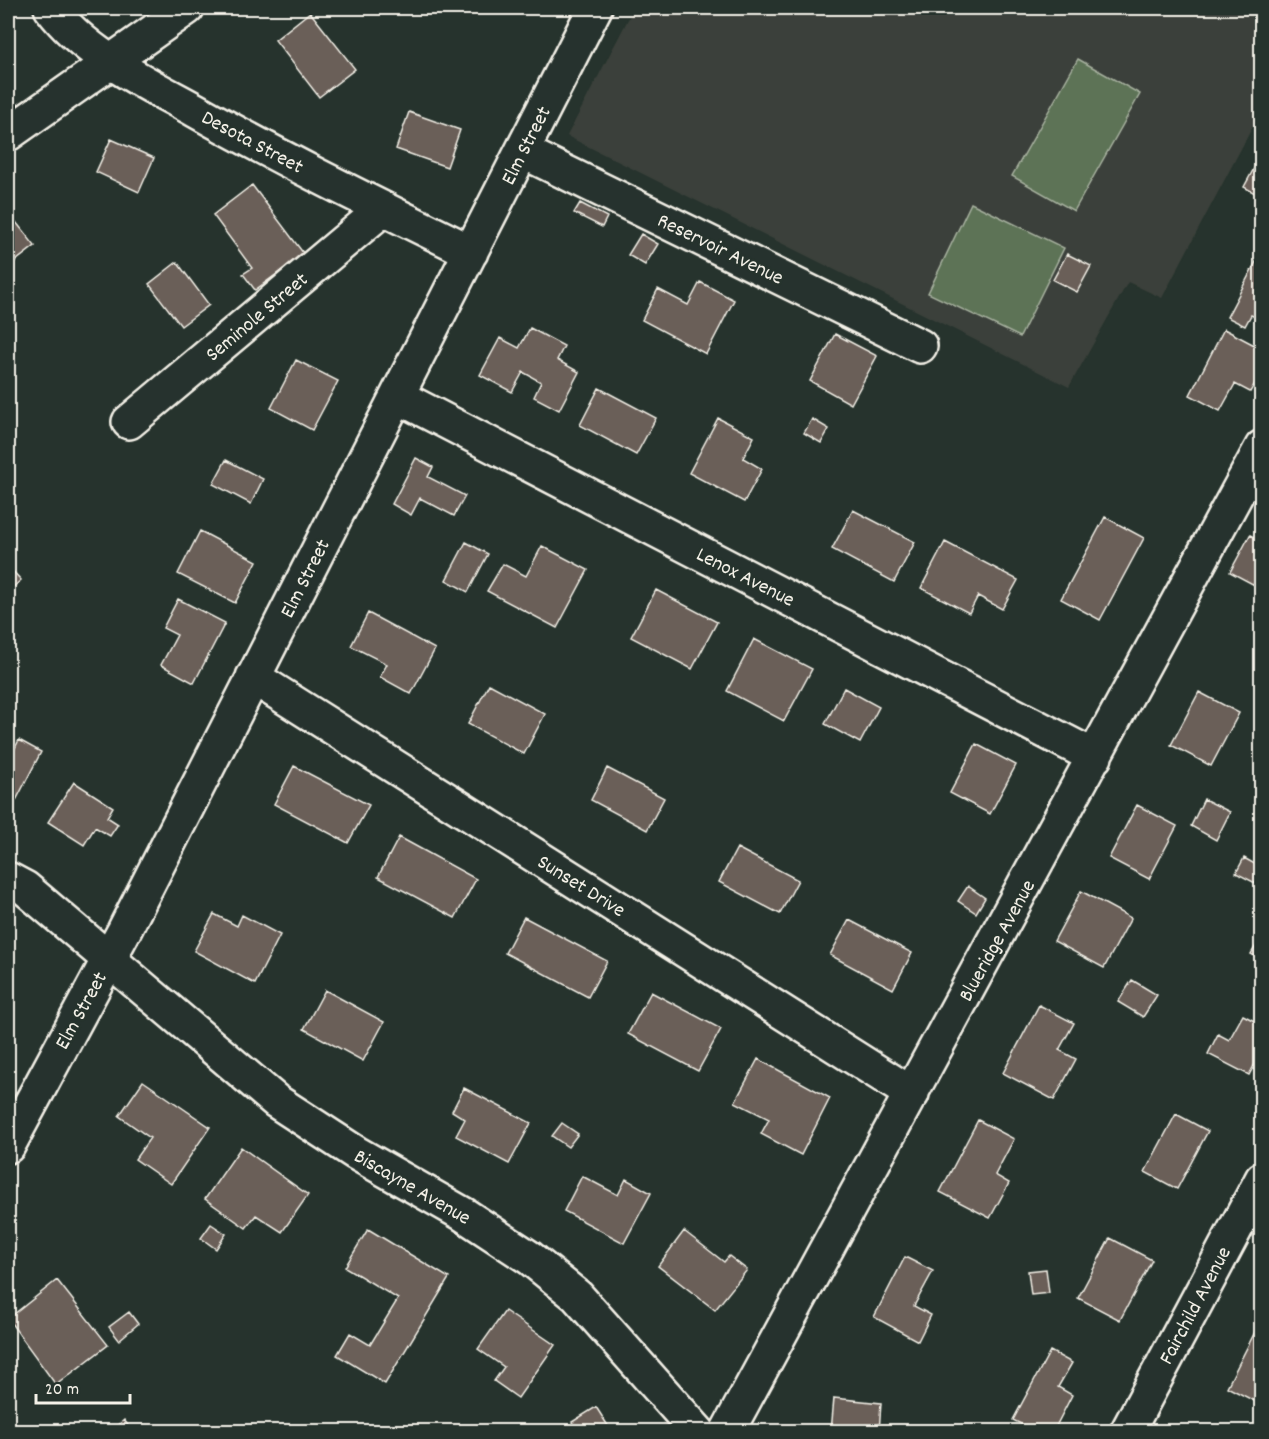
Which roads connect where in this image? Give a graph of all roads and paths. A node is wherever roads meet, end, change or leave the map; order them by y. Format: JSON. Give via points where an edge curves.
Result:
{"nodes":[{"id":1,"x":51,"y":8,"type":"edge"},
{"id":2,"x":187,"y":8,"type":"edge"},
{"id":3,"x":595,"y":8,"type":"edge"},
{"id":4,"x":113,"y":61,"type":"junction"},
{"id":5,"x":8,"y":134,"type":"edge"},
{"id":6,"x":522,"y":151,"type":"junction"},
{"id":7,"x":383,"y":209,"type":"junction"},
{"id":8,"x":471,"y":252,"type":"junction"},
{"id":9,"x":920,"y":346,"type":"dead end"},
{"id":10,"x":397,"y":396,"type":"junction"},
{"id":11,"x":129,"y":423,"type":"dead end"},
{"id":12,"x":1262,"y":447,"type":"edge"},
{"id":13,"x":253,"y":677,"type":"junction"},
{"id":14,"x":1095,"y":757,"type":"junction"},
{"id":15,"x":8,"y":879,"type":"edge"},
{"id":16,"x":109,"y":959,"type":"junction"},
{"id":17,"x":912,"y":1094,"type":"junction"},
{"id":18,"x":8,"y":1146,"type":"edge"},
{"id":19,"x":1262,"y":1179,"type":"edge"},
{"id":20,"x":698,"y":1431,"type":"edge"},
{"id":21,"x":727,"y":1431,"type":"edge"},
{"id":22,"x":1127,"y":1431,"type":"edge"}],
"edges":[{"from":1,"to":4,"type":"street","name":"Desota Street","via":[[62,22]]},
{"from":2,"to":4,"type":"street"},
{"from":3,"to":6,"type":"street","name":"Elm Street"},
{"from":4,"to":5,"type":"street"},
{"from":4,"to":7,"type":"street","name":"Desota Street","via":[[212,120]]},
{"from":6,"to":8,"type":"street","name":"Elm Street"},
{"from":6,"to":9,"type":"street","name":"Reservoir Avenue"},
{"from":7,"to":8,"type":"street","name":"Desota Street"},
{"from":7,"to":11,"type":"street","name":"Seminole Street"},
{"from":8,"to":10,"type":"street","name":"Elm Street"},
{"from":10,"to":13,"type":"street","name":"Elm Street"},
{"from":10,"to":14,"type":"street","name":"Lenox Avenue"},
{"from":12,"to":14,"type":"street","name":"Blueridge Avenue"},
{"from":13,"to":16,"type":"street","name":"Elm Street"},
{"from":13,"to":17,"type":"street","name":"Sunset Drive"},
{"from":14,"to":17,"type":"street","name":"Blueridge Avenue"},
{"from":15,"to":16,"type":"street","name":"Biscayne Avenue","via":[[25,888]]},
{"from":16,"to":18,"type":"street","name":"Elm Street"},
{"from":16,"to":20,"type":"street","name":"Biscayne Avenue","via":[[276,1101],[530,1258],[577,1296]]},
{"from":17,"to":21,"type":"street","name":"Blueridge Avenue"},
{"from":19,"to":22,"type":"street","name":"Fairchild Avenue"}]}
